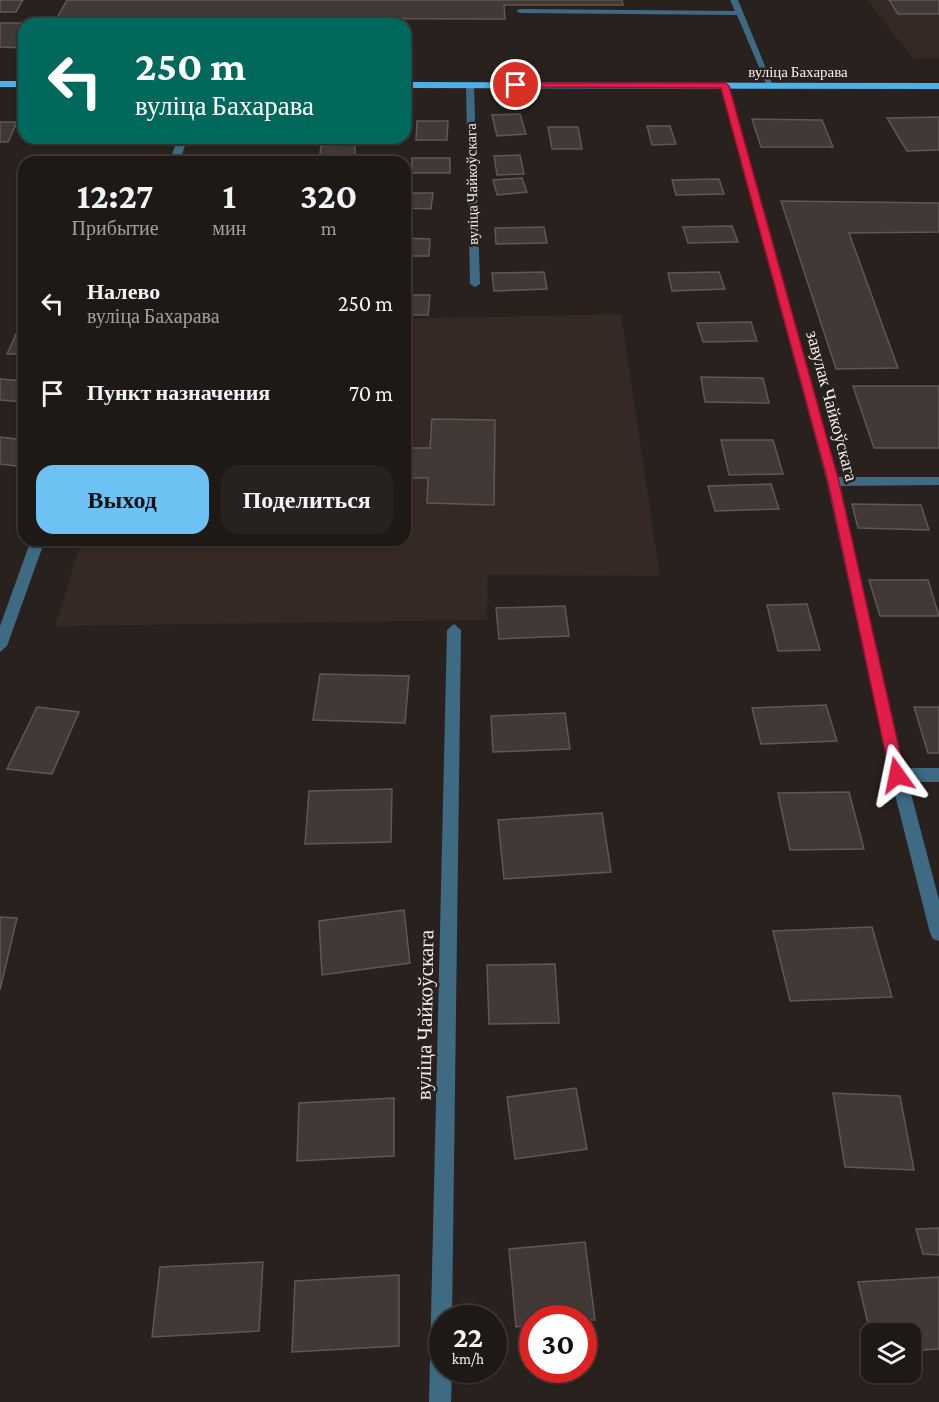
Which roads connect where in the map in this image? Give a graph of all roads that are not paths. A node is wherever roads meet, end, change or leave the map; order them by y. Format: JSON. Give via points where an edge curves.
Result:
{"nodes":[{"id":1,"x":734,"y":0,"type":"edge"},
{"id":2,"x":520,"y":11,"type":"dead end"},
{"id":3,"x":740,"y":12,"type":"junction"},
{"id":4,"x":0,"y":84,"type":"edge"},
{"id":5,"x":18,"y":84,"type":"edge"},
{"id":6,"x":411,"y":85,"type":"edge"},
{"id":7,"x":470,"y":85,"type":"junction"},
{"id":8,"x":725,"y":86,"type":"junction"},
{"id":9,"x":771,"y":86,"type":"junction"},
{"id":10,"x":939,"y":86,"type":"edge"},
{"id":11,"x":475,"y":284,"type":"dead end"},
{"id":12,"x":939,"y":481,"type":"edge"},
{"id":13,"x":833,"y":482,"type":"junction"},
{"id":14,"x":36,"y":546,"type":"edge"},
{"id":15,"x":454,"y":630,"type":"dead end"},
{"id":16,"x":0,"y":646,"type":"edge"},
{"id":17,"x":897,"y":775,"type":"junction"},
{"id":18,"x":939,"y":775,"type":"edge"},
{"id":19,"x":939,"y":933,"type":"edge"},
{"id":20,"x":440,"y":1402,"type":"edge"}],
"edges":[{"from":1,"to":3,"type":"street"},
{"from":2,"to":3,"type":"street"},
{"from":3,"to":9,"type":"street"},
{"from":4,"to":5,"type":"main road"},
{"from":6,"to":7,"type":"main road","name":"вуліца Бахарава"},
{"from":7,"to":8,"type":"main road","name":"вуліца Бахарава"},
{"from":7,"to":11,"type":"street","name":"вуліца Чайкоўскага"},
{"from":8,"to":9,"type":"main road","name":"вуліца Бахарава"},
{"from":8,"to":13,"type":"street","name":"завулак Чайкоўскага"},
{"from":9,"to":10,"type":"main road","name":"вуліца Бахарава"},
{"from":12,"to":13,"type":"street"},
{"from":13,"to":17,"type":"street","name":"завулак Чайкоўскага"},
{"from":14,"to":16,"type":"street"},
{"from":15,"to":20,"type":"street","name":"вуліца Чайкоўскага"},
{"from":17,"to":18,"type":"street"},
{"from":17,"to":19,"type":"street","name":"завулак Чайкоўскага"}]}
